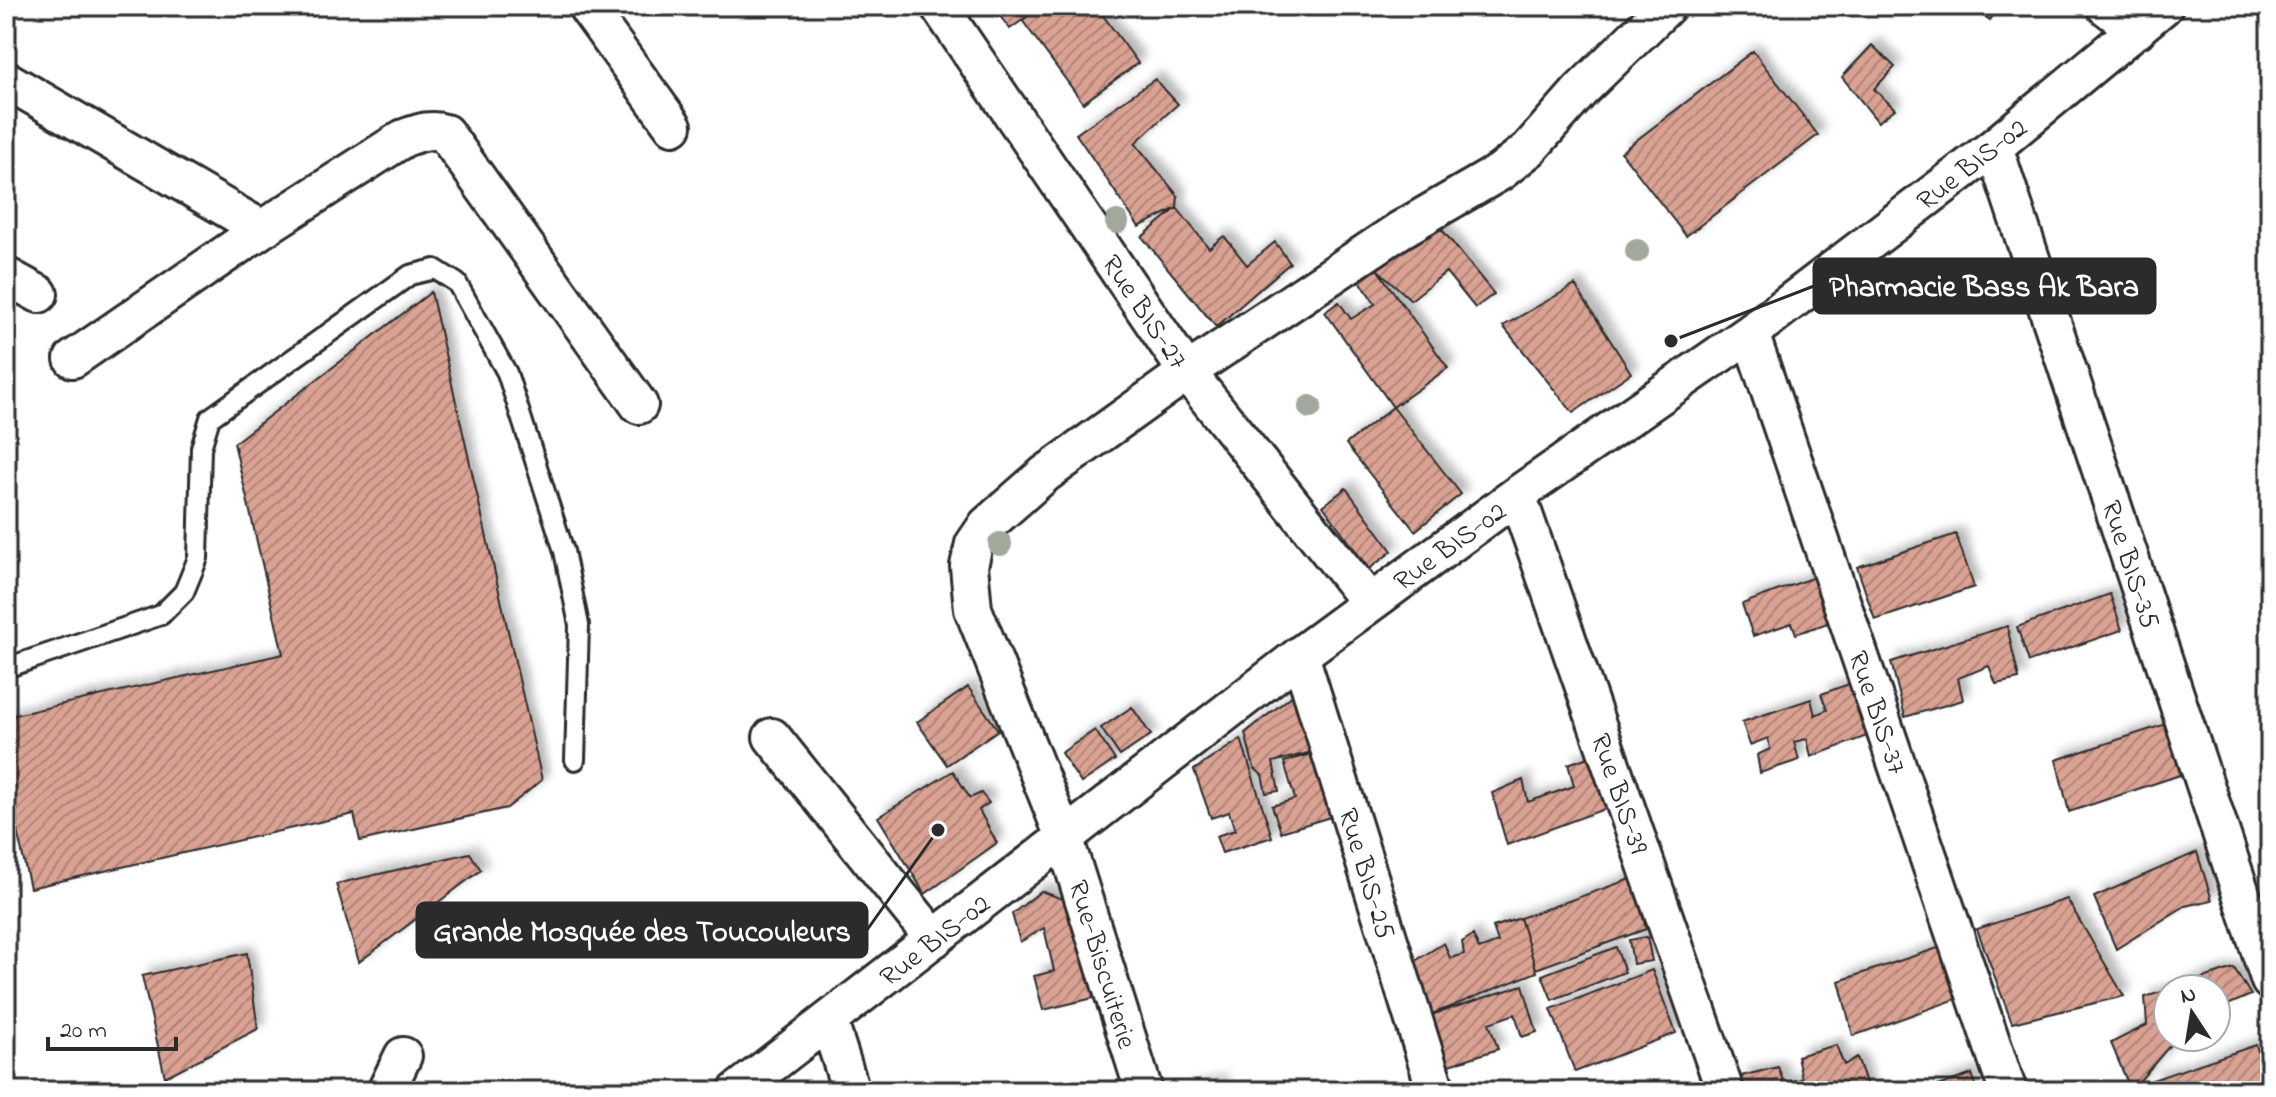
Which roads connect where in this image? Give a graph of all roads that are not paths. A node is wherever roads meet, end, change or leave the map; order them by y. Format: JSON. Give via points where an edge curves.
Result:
{"nodes":[{"id":1,"x":586,"y":6,"type":"edge"},
{"id":2,"x":939,"y":6,"type":"edge"},
{"id":3,"x":1667,"y":6,"type":"edge"},
{"id":4,"x":2105,"y":6,"type":"edge"},
{"id":5,"x":2164,"y":6,"type":"edge"},
{"id":6,"x":2137,"y":30,"type":"junction"},
{"id":7,"x":6,"y":80,"type":"edge"},
{"id":8,"x":673,"y":126,"type":"dead end"},
{"id":9,"x":1994,"y":147,"type":"junction"},
{"id":10,"x":262,"y":229,"type":"junction"},
{"id":11,"x":6,"y":276,"type":"edge"},
{"id":12,"x":39,"y":294,"type":"dead end"},
{"id":13,"x":1750,"y":333,"type":"junction"},
{"id":14,"x":73,"y":359,"type":"dead end"},
{"id":15,"x":1187,"y":372,"type":"junction"},
{"id":16,"x":639,"y":405,"type":"dead end"},
{"id":17,"x":1517,"y":495,"type":"junction"},
{"id":18,"x":1370,"y":603,"type":"junction"},
{"id":19,"x":1300,"y":655,"type":"junction"},
{"id":20,"x":6,"y":668,"type":"edge"},
{"id":21,"x":772,"y":737,"type":"dead end"},
{"id":22,"x":575,"y":760,"type":"dead end"},
{"id":23,"x":1064,"y":837,"type":"junction"},
{"id":24,"x":934,"y":939,"type":"junction"},
{"id":25,"x":2270,"y":981,"type":"edge"},
{"id":26,"x":829,"y":1022,"type":"junction"},
{"id":27,"x":403,"y":1056,"type":"dead end"},
{"id":28,"x":386,"y":1091,"type":"edge"},
{"id":29,"x":737,"y":1091,"type":"edge"},
{"id":30,"x":851,"y":1091,"type":"edge"},
{"id":31,"x":1144,"y":1091,"type":"edge"},
{"id":32,"x":1436,"y":1091,"type":"edge"},
{"id":33,"x":1725,"y":1091,"type":"edge"},
{"id":34,"x":2008,"y":1091,"type":"edge"}],
"edges":[{"from":1,"to":8,"type":"street"},
{"from":2,"to":15,"type":"street","name":"Rue BIS-27"},
{"from":3,"to":15,"type":"street","name":"Rue-Biscuiterie","via":[[1529,149]]},
{"from":4,"to":6,"type":"street"},
{"from":5,"to":6,"type":"street","name":"Rue BIS-02"},
{"from":6,"to":9,"type":"street","name":"Rue BIS-02"},
{"from":7,"to":10,"type":"street"},
{"from":9,"to":13,"type":"street","name":"Rue BIS-02"},
{"from":9,"to":25,"type":"street","name":"Rue BIS-35"},
{"from":10,"to":14,"type":"street"},
{"from":10,"to":16,"type":"street","via":[[404,138],[425,130],[445,133]]},
{"from":11,"to":12,"type":"street"},
{"from":13,"to":17,"type":"street","name":"Rue BIS-02"},
{"from":13,"to":34,"type":"street","name":"Rue BIS-37"},
{"from":15,"to":18,"type":"street","name":"Rue BIS-27"},
{"from":15,"to":23,"type":"street","name":"Rue-Biscuiterie","via":[[1045,474],[987,525],[974,544],[969,566],[973,609]]},
{"from":17,"to":18,"type":"street","name":"Rue BIS-02"},
{"from":17,"to":33,"type":"street","name":"Rue BIS-39"},
{"from":18,"to":19,"type":"street","name":"Rue BIS-02"},
{"from":19,"to":23,"type":"street","name":"Rue BIS-02"},
{"from":19,"to":32,"type":"street","name":"Rue BIS-25"},
{"from":20,"to":22,"type":"lane","via":[[161,615],[184,592],[198,558],[201,448],[210,418],[410,275],[435,269],[457,283],[507,373],[564,551],[579,625]]},
{"from":21,"to":24,"type":"street"},
{"from":23,"to":24,"type":"street","name":"Rue BIS-02"},
{"from":23,"to":31,"type":"street","name":"Rue-Biscuiterie"},
{"from":24,"to":26,"type":"street","name":"Rue BIS-02"},
{"from":26,"to":29,"type":"street","name":"Rue BIS-02"},
{"from":26,"to":30,"type":"street"},
{"from":27,"to":28,"type":"street"}]}
